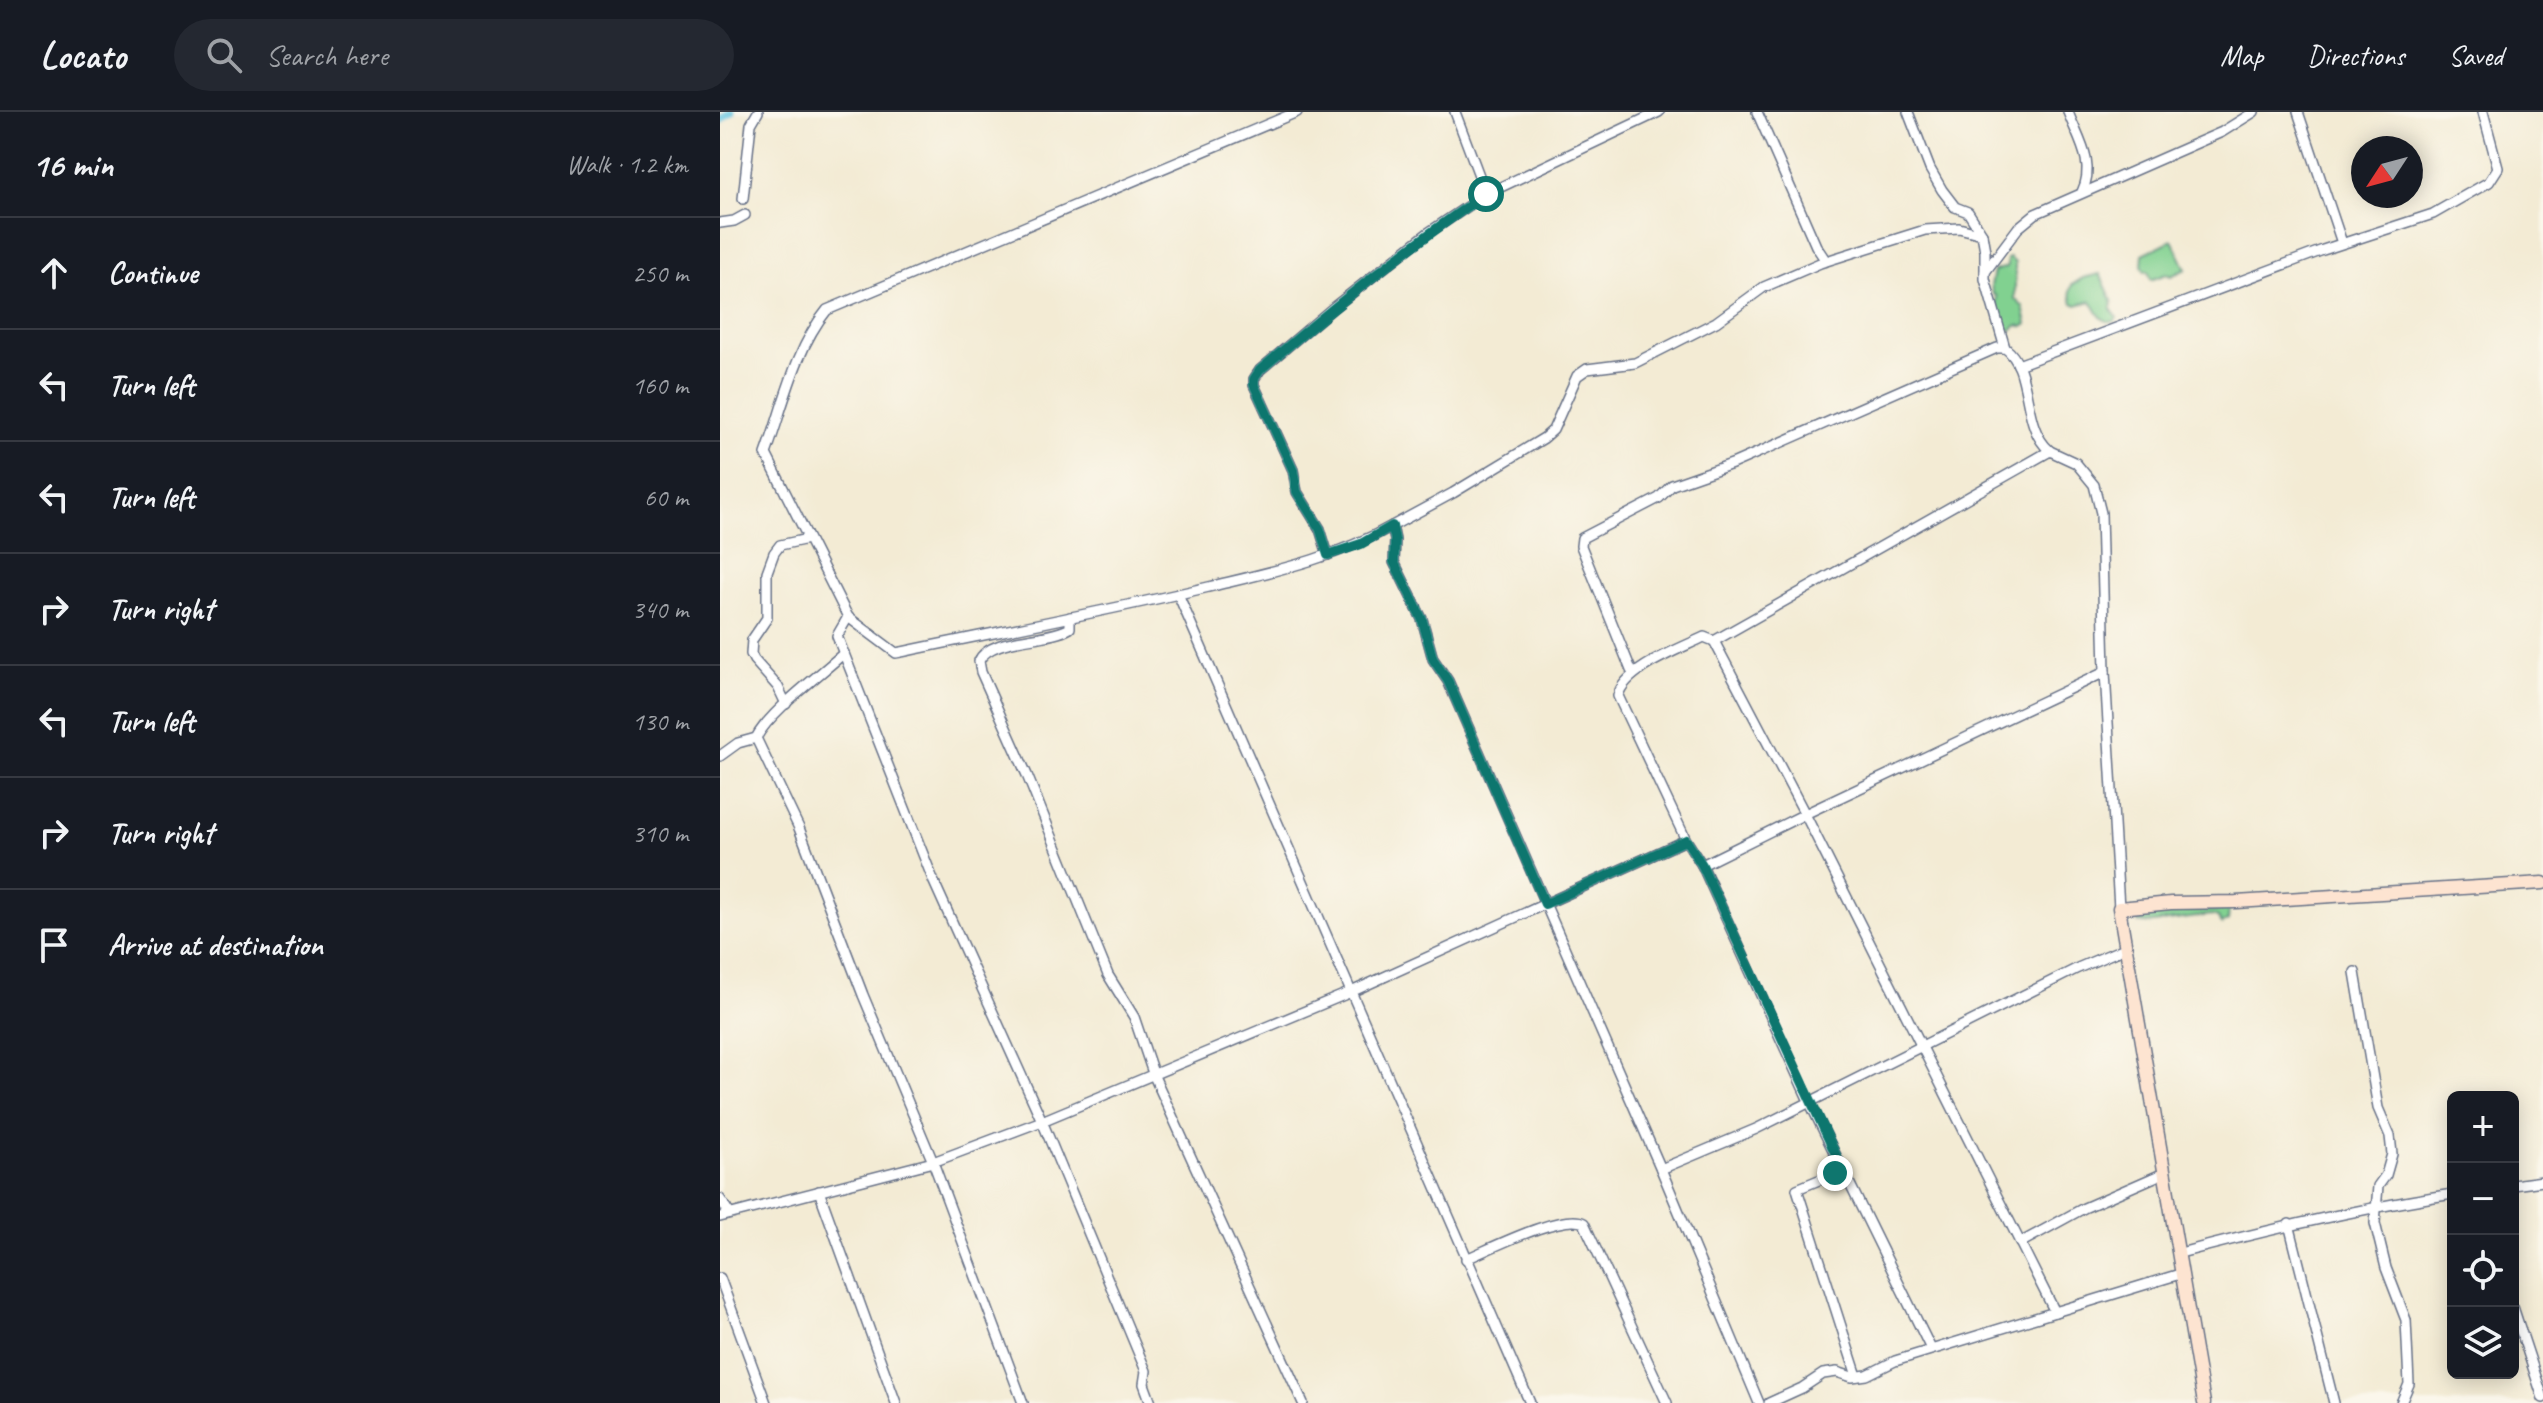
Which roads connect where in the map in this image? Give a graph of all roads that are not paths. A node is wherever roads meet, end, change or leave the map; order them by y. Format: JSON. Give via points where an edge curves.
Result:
{"nodes":[{"id":1,"x":758,"y":112,"type":"edge"},
{"id":2,"x":1297,"y":112,"type":"edge"},
{"id":3,"x":1455,"y":112,"type":"edge"},
{"id":4,"x":1659,"y":112,"type":"edge"},
{"id":5,"x":1757,"y":112,"type":"edge"},
{"id":6,"x":1908,"y":112,"type":"edge"},
{"id":7,"x":2068,"y":112,"type":"edge"},
{"id":8,"x":2233,"y":112,"type":"edge"},
{"id":9,"x":2254,"y":112,"type":"edge"},
{"id":10,"x":2298,"y":112,"type":"edge"},
{"id":11,"x":2483,"y":112,"type":"edge"},
{"id":12,"x":2237,"y":123,"type":"junction"},
{"id":13,"x":2082,"y":192,"type":"junction"},
{"id":14,"x":1486,"y":194,"type":"junction"},
{"id":15,"x":743,"y":199,"type":"dead end"},
{"id":16,"x":745,"y":215,"type":"dead end"},
{"id":17,"x":720,"y":223,"type":"edge"},
{"id":18,"x":1982,"y":234,"type":"junction"},
{"id":19,"x":2342,"y":243,"type":"junction"},
{"id":20,"x":1826,"y":261,"type":"junction"},
{"id":21,"x":1985,"y":272,"type":"junction"},
{"id":22,"x":2005,"y":348,"type":"junction"},
{"id":23,"x":2018,"y":365,"type":"junction"},
{"id":24,"x":2050,"y":451,"type":"junction"},
{"id":25,"x":1392,"y":526,"type":"junction"},
{"id":26,"x":808,"y":539,"type":"junction"},
{"id":27,"x":1328,"y":555,"type":"junction"},
{"id":28,"x":1178,"y":594,"type":"junction"},
{"id":29,"x":848,"y":617,"type":"junction"},
{"id":30,"x":1070,"y":617,"type":"junction"},
{"id":31,"x":1714,"y":641,"type":"junction"},
{"id":32,"x":844,"y":653,"type":"junction"},
{"id":33,"x":1631,"y":670,"type":"dead end"},
{"id":34,"x":2105,"y":672,"type":"junction"},
{"id":35,"x":786,"y":704,"type":"junction"},
{"id":36,"x":756,"y":738,"type":"junction"},
{"id":37,"x":720,"y":756,"type":"edge"},
{"id":38,"x":1805,"y":814,"type":"junction"},
{"id":39,"x":1686,"y":840,"type":"junction"},
{"id":40,"x":1702,"y":865,"type":"junction"},
{"id":41,"x":2543,"y":883,"type":"edge"},
{"id":42,"x":1545,"y":904,"type":"junction"},
{"id":43,"x":2119,"y":908,"type":"junction"},
{"id":44,"x":2125,"y":948,"type":"junction"},
{"id":45,"x":2355,"y":972,"type":"dead end"},
{"id":46,"x":1351,"y":992,"type":"junction"},
{"id":47,"x":1922,"y":1046,"type":"junction"},
{"id":48,"x":1154,"y":1076,"type":"junction"},
{"id":49,"x":1809,"y":1101,"type":"junction"},
{"id":50,"x":1042,"y":1121,"type":"junction"},
{"id":51,"x":933,"y":1162,"type":"junction"},
{"id":52,"x":1661,"y":1169,"type":"junction"},
{"id":53,"x":1843,"y":1170,"type":"junction"},
{"id":54,"x":2164,"y":1173,"type":"junction"},
{"id":55,"x":2543,"y":1181,"type":"edge"},
{"id":56,"x":2519,"y":1184,"type":"edge"},
{"id":57,"x":819,"y":1191,"type":"junction"},
{"id":58,"x":2447,"y":1195,"type":"edge"},
{"id":59,"x":720,"y":1199,"type":"edge"},
{"id":60,"x":2377,"y":1205,"type":"junction"},
{"id":61,"x":725,"y":1216,"type":"edge"},
{"id":62,"x":2289,"y":1224,"type":"junction"},
{"id":63,"x":2020,"y":1243,"type":"junction"},
{"id":64,"x":2180,"y":1253,"type":"junction"},
{"id":65,"x":1466,"y":1259,"type":"junction"},
{"id":66,"x":2180,"y":1274,"type":"junction"},
{"id":67,"x":720,"y":1278,"type":"edge"},
{"id":68,"x":2055,"y":1312,"type":"junction"},
{"id":69,"x":2519,"y":1325,"type":"edge"},
{"id":70,"x":1931,"y":1349,"type":"junction"},
{"id":71,"x":1857,"y":1376,"type":"junction"},
{"id":72,"x":2543,"y":1398,"type":"edge"},
{"id":73,"x":766,"y":1403,"type":"edge"},
{"id":74,"x":896,"y":1403,"type":"edge"},
{"id":75,"x":1023,"y":1403,"type":"edge"},
{"id":76,"x":1151,"y":1403,"type":"edge"},
{"id":77,"x":1303,"y":1403,"type":"edge"},
{"id":78,"x":1530,"y":1403,"type":"edge"},
{"id":79,"x":1667,"y":1403,"type":"edge"},
{"id":80,"x":1759,"y":1403,"type":"edge"},
{"id":81,"x":1769,"y":1403,"type":"edge"},
{"id":82,"x":2204,"y":1403,"type":"edge"},
{"id":83,"x":2334,"y":1403,"type":"edge"},
{"id":84,"x":2401,"y":1403,"type":"edge"}],
"edges":[{"from":1,"to":15,"type":"street","via":[[751,124]]},
{"from":2,"to":26,"type":"street","via":[[827,310],[804,347],[766,454]]},
{"from":3,"to":14,"type":"street"},
{"from":4,"to":14,"type":"street"},
{"from":5,"to":20,"type":"street"},
{"from":6,"to":18,"type":"street","via":[[1942,190],[1955,207],[1968,212]]},
{"from":7,"to":13,"type":"street","via":[[2089,167]]},
{"from":8,"to":12,"type":"street"},
{"from":9,"to":12,"type":"street"},
{"from":10,"to":19,"type":"street"},
{"from":11,"to":19,"type":"street","via":[[2498,168],[2489,182],[2433,214]]},
{"from":12,"to":13,"type":"street"},
{"from":13,"to":21,"type":"street","via":[[2026,221]]},
{"from":14,"to":27,"type":"street","via":[[1356,290],[1254,379],[1293,470],[1297,492],[1320,529]]},
{"from":16,"to":17,"type":"street"},
{"from":18,"to":20,"type":"street","via":[[1959,228],[1925,230]]},
{"from":18,"to":21,"type":"street"},
{"from":19,"to":23,"type":"street"},
{"from":20,"to":25,"type":"street","via":[[1764,287],[1716,322],[1635,363],[1587,369],[1577,376],[1553,430]]},
{"from":21,"to":22,"type":"street"},
{"from":22,"to":23,"type":"street"},
{"from":22,"to":33,"type":"street","via":[[1672,485],[1659,498],[1582,538]]},
{"from":23,"to":24,"type":"street","via":[[2027,407]]},
{"from":24,"to":31,"type":"street"},
{"from":24,"to":34,"type":"street","via":[[2076,463],[2094,485],[2101,513]]},
{"from":25,"to":27,"type":"street"},
{"from":25,"to":42,"type":"street","via":[[1394,562],[1422,619],[1433,659],[1448,681]]},
{"from":26,"to":29,"type":"street"},
{"from":26,"to":35,"type":"street","via":[[780,545],[774,553],[767,572],[767,618],[752,640],[754,660]]},
{"from":27,"to":28,"type":"street"},
{"from":28,"to":30,"type":"street"},
{"from":28,"to":46,"type":"street"},
{"from":29,"to":30,"type":"street","via":[[896,653]]},
{"from":29,"to":32,"type":"street","via":[[837,636]]},
{"from":30,"to":48,"type":"street","via":[[1065,631],[999,646],[979,661],[1108,975],[1134,1017]]},
{"from":31,"to":38,"type":"street"},
{"from":31,"to":39,"type":"street","via":[[1704,637],[1637,671],[1620,686],[1618,696]]},
{"from":32,"to":35,"type":"street"},
{"from":32,"to":50,"type":"street","via":[[934,882]]},
{"from":34,"to":38,"type":"street"},
{"from":34,"to":43,"type":"street"},
{"from":35,"to":36,"type":"street"},
{"from":36,"to":37,"type":"street"},
{"from":36,"to":51,"type":"street","via":[[799,828]]},
{"from":38,"to":40,"type":"street"},
{"from":38,"to":47,"type":"street"},
{"from":39,"to":40,"type":"street"},
{"from":39,"to":42,"type":"street"},
{"from":40,"to":49,"type":"street"},
{"from":41,"to":43,"type":"street"},
{"from":42,"to":46,"type":"street"},
{"from":42,"to":52,"type":"street"},
{"from":43,"to":44,"type":"street"},
{"from":44,"to":47,"type":"street"},
{"from":44,"to":54,"type":"street"},
{"from":45,"to":60,"type":"street","via":[[2378,1108],[2392,1154],[2378,1186]]},
{"from":46,"to":48,"type":"street"},
{"from":46,"to":65,"type":"street"},
{"from":47,"to":49,"type":"street"},
{"from":47,"to":63,"type":"street"},
{"from":48,"to":50,"type":"street"},
{"from":48,"to":77,"type":"street"},
{"from":49,"to":52,"type":"street"},
{"from":49,"to":53,"type":"street"},
{"from":50,"to":51,"type":"street"},
{"from":50,"to":76,"type":"street","via":[[1146,1371]]},
{"from":51,"to":57,"type":"street"},
{"from":51,"to":75,"type":"street"},
{"from":52,"to":80,"type":"street"},
{"from":53,"to":70,"type":"street"},
{"from":53,"to":71,"type":"street","via":[[1797,1189]]},
{"from":54,"to":63,"type":"street"},
{"from":54,"to":64,"type":"street"},
{"from":55,"to":56,"type":"street"},
{"from":57,"to":61,"type":"street"},
{"from":57,"to":74,"type":"street"},
{"from":58,"to":60,"type":"street"},
{"from":59,"to":61,"type":"street"},
{"from":60,"to":62,"type":"street"},
{"from":60,"to":84,"type":"street","via":[[2379,1242],[2406,1320],[2409,1384]]},
{"from":62,"to":64,"type":"street"},
{"from":62,"to":83,"type":"street"},
{"from":63,"to":68,"type":"street"},
{"from":64,"to":66,"type":"street"},
{"from":65,"to":78,"type":"street"},
{"from":65,"to":79,"type":"street","via":[[1562,1221],[1584,1223]]},
{"from":66,"to":68,"type":"street"},
{"from":66,"to":82,"type":"street"},
{"from":67,"to":73,"type":"street"},
{"from":68,"to":70,"type":"street"},
{"from":69,"to":72,"type":"street"},
{"from":70,"to":71,"type":"street"},
{"from":71,"to":81,"type":"street","via":[[1823,1374]]}]}
